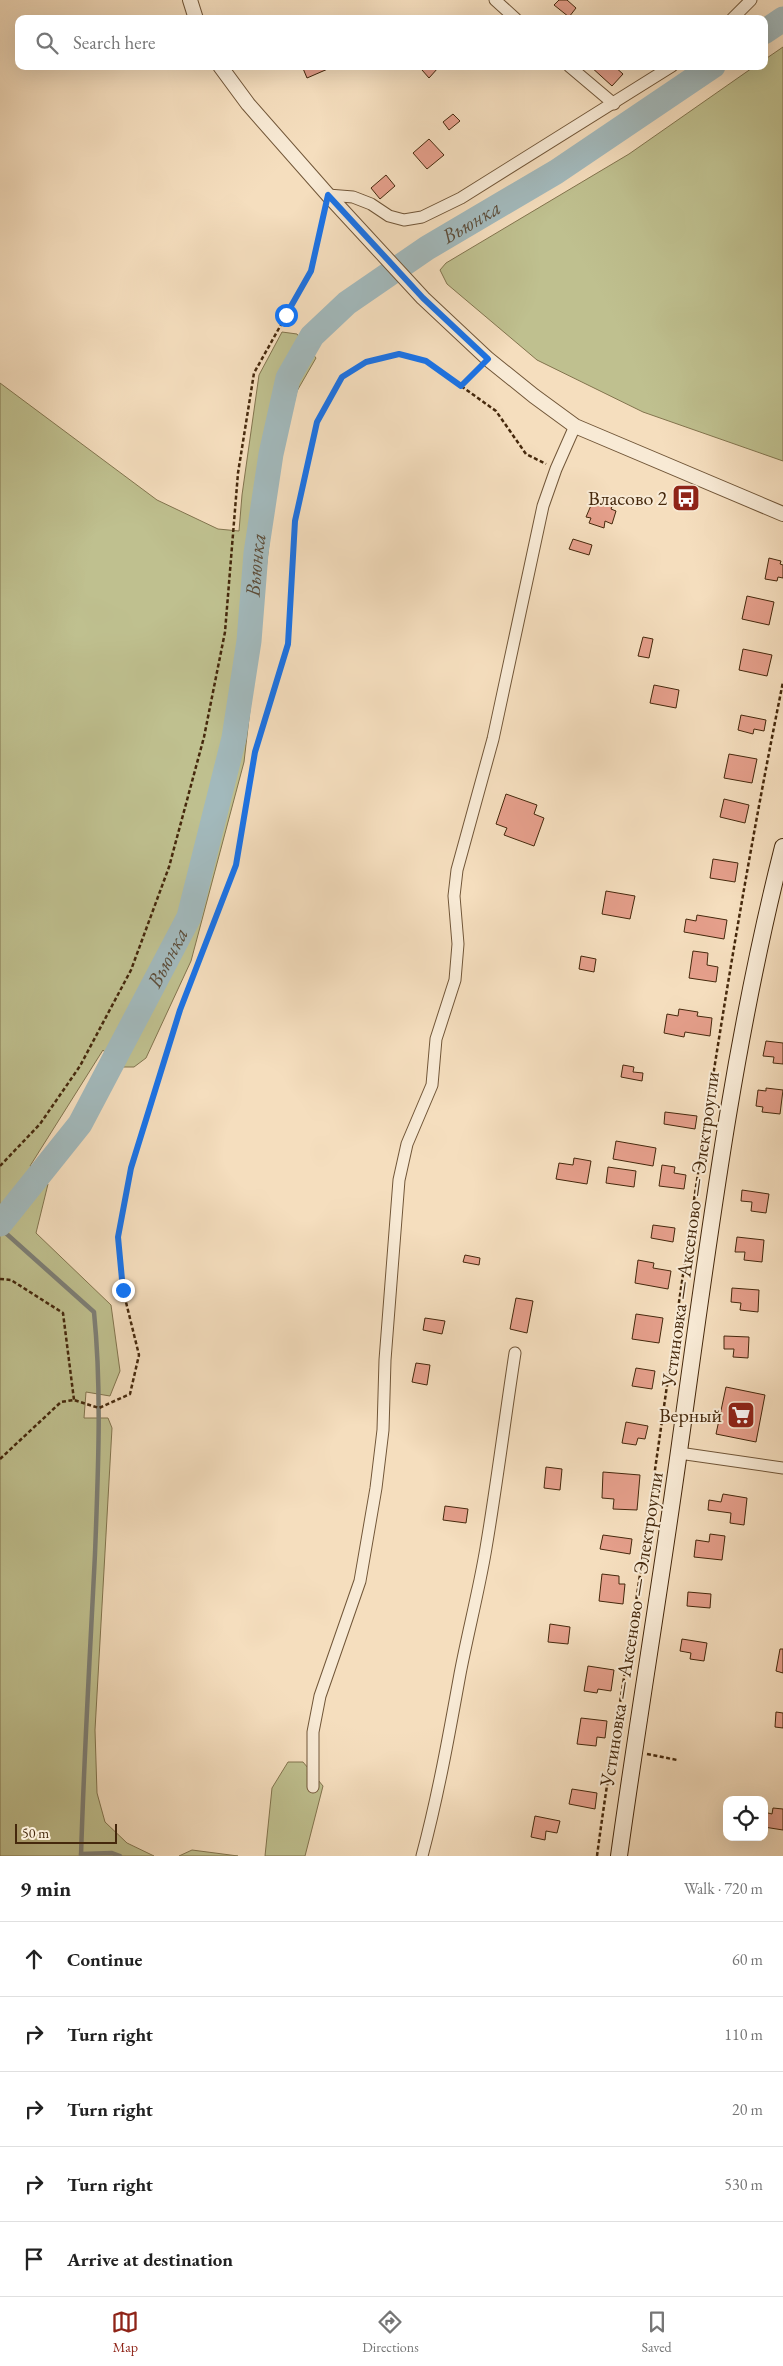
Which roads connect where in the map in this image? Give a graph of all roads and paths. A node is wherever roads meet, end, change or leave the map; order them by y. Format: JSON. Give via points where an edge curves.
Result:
{"nodes":[{"id":1,"x":190,"y":0,"type":"edge"},
{"id":2,"x":496,"y":0,"type":"edge"},
{"id":3,"x":751,"y":0,"type":"edge"},
{"id":4,"x":195,"y":15,"type":"edge"},
{"id":5,"x":512,"y":15,"type":"edge"},
{"id":6,"x":736,"y":15,"type":"edge"},
{"id":7,"x":223,"y":70,"type":"edge"},
{"id":8,"x":575,"y":70,"type":"edge"},
{"id":9,"x":666,"y":70,"type":"edge"},
{"id":10,"x":614,"y":104,"type":"junction"},
{"id":11,"x":328,"y":195,"type":"junction"},
{"id":12,"x":488,"y":359,"type":"junction"},
{"id":13,"x":461,"y":386,"type":"junction"},
{"id":14,"x":575,"y":426,"type":"junction"},
{"id":15,"x":556,"y":469,"type":"junction"},
{"id":16,"x":783,"y":514,"type":"edge"},
{"id":17,"x":783,"y":682,"type":"edge"},
{"id":18,"x":783,"y":847,"type":"edge"},
{"id":19,"x":0,"y":1166,"type":"edge"},
{"id":20,"x":0,"y":1279,"type":"edge"},
{"id":21,"x":515,"y":1353,"type":"dead end"},
{"id":22,"x":74,"y":1400,"type":"junction"},
{"id":23,"x":679,"y":1453,"type":"junction"},
{"id":24,"x":0,"y":1460,"type":"edge"},
{"id":25,"x":783,"y":1468,"type":"edge"},
{"id":26,"x":633,"y":1752,"type":"junction"},
{"id":27,"x":677,"y":1760,"type":"dead end"},
{"id":28,"x":313,"y":1787,"type":"dead end"},
{"id":29,"x":422,"y":1856,"type":"edge"},
{"id":30,"x":597,"y":1856,"type":"edge"},
{"id":31,"x":618,"y":1856,"type":"edge"}],
"edges":[{"from":1,"to":4,"type":"street"},
{"from":2,"to":5,"type":"street"},
{"from":3,"to":6,"type":"street"},
{"from":7,"to":11,"type":"street","via":[[248,104]]},
{"from":8,"to":10,"type":"street"},
{"from":9,"to":10,"type":"street"},
{"from":10,"to":11,"type":"street","via":[[461,198],[422,218],[404,220],[389,216],[353,196]]},
{"from":11,"to":12,"type":"street","via":[[423,298]]},
{"from":11,"to":19,"type":"path","via":[[311,271],[254,372],[238,473],[225,632],[204,737],[169,867],[131,970],[80,1066],[40,1124]]},
{"from":12,"to":13,"type":"path"},
{"from":12,"to":14,"type":"street"},
{"from":13,"to":15,"type":"path","via":[[496,411],[526,454]]},
{"from":13,"to":22,"type":"path","via":[[426,361],[399,354],[366,362],[342,377],[317,422],[295,521],[288,644],[255,752],[236,865],[180,1010],[131,1168],[118,1237],[123,1290],[138,1355],[130,1394],[99,1408]]},
{"from":14,"to":15,"type":"street"},
{"from":14,"to":16,"type":"street"},
{"from":15,"to":28,"type":"street","via":[[543,506],[493,739],[457,870],[454,896],[458,944],[456,980],[436,1038],[432,1085],[407,1144],[399,1180],[383,1430],[376,1488],[360,1581],[320,1696],[313,1732]]},
{"from":17,"to":30,"type":"path","via":[[697,1177]]},
{"from":18,"to":23,"type":"main road","name":"Устиновка — Аксеново — Электроугли","via":[[751,982],[722,1142]]},
{"from":20,"to":22,"type":"path","via":[[11,1280],[63,1313]]},
{"from":21,"to":29,"type":"street","via":[[486,1549],[434,1811]]},
{"from":22,"to":24,"type":"path","via":[[61,1402]]},
{"from":23,"to":25,"type":"street"},
{"from":23,"to":26,"type":"main road","name":"Устиновка — Аксеново — Электроугли"},
{"from":26,"to":27,"type":"path"},
{"from":26,"to":31,"type":"main road","name":"Устиновка — Аксеново — Электроугли"}]}
